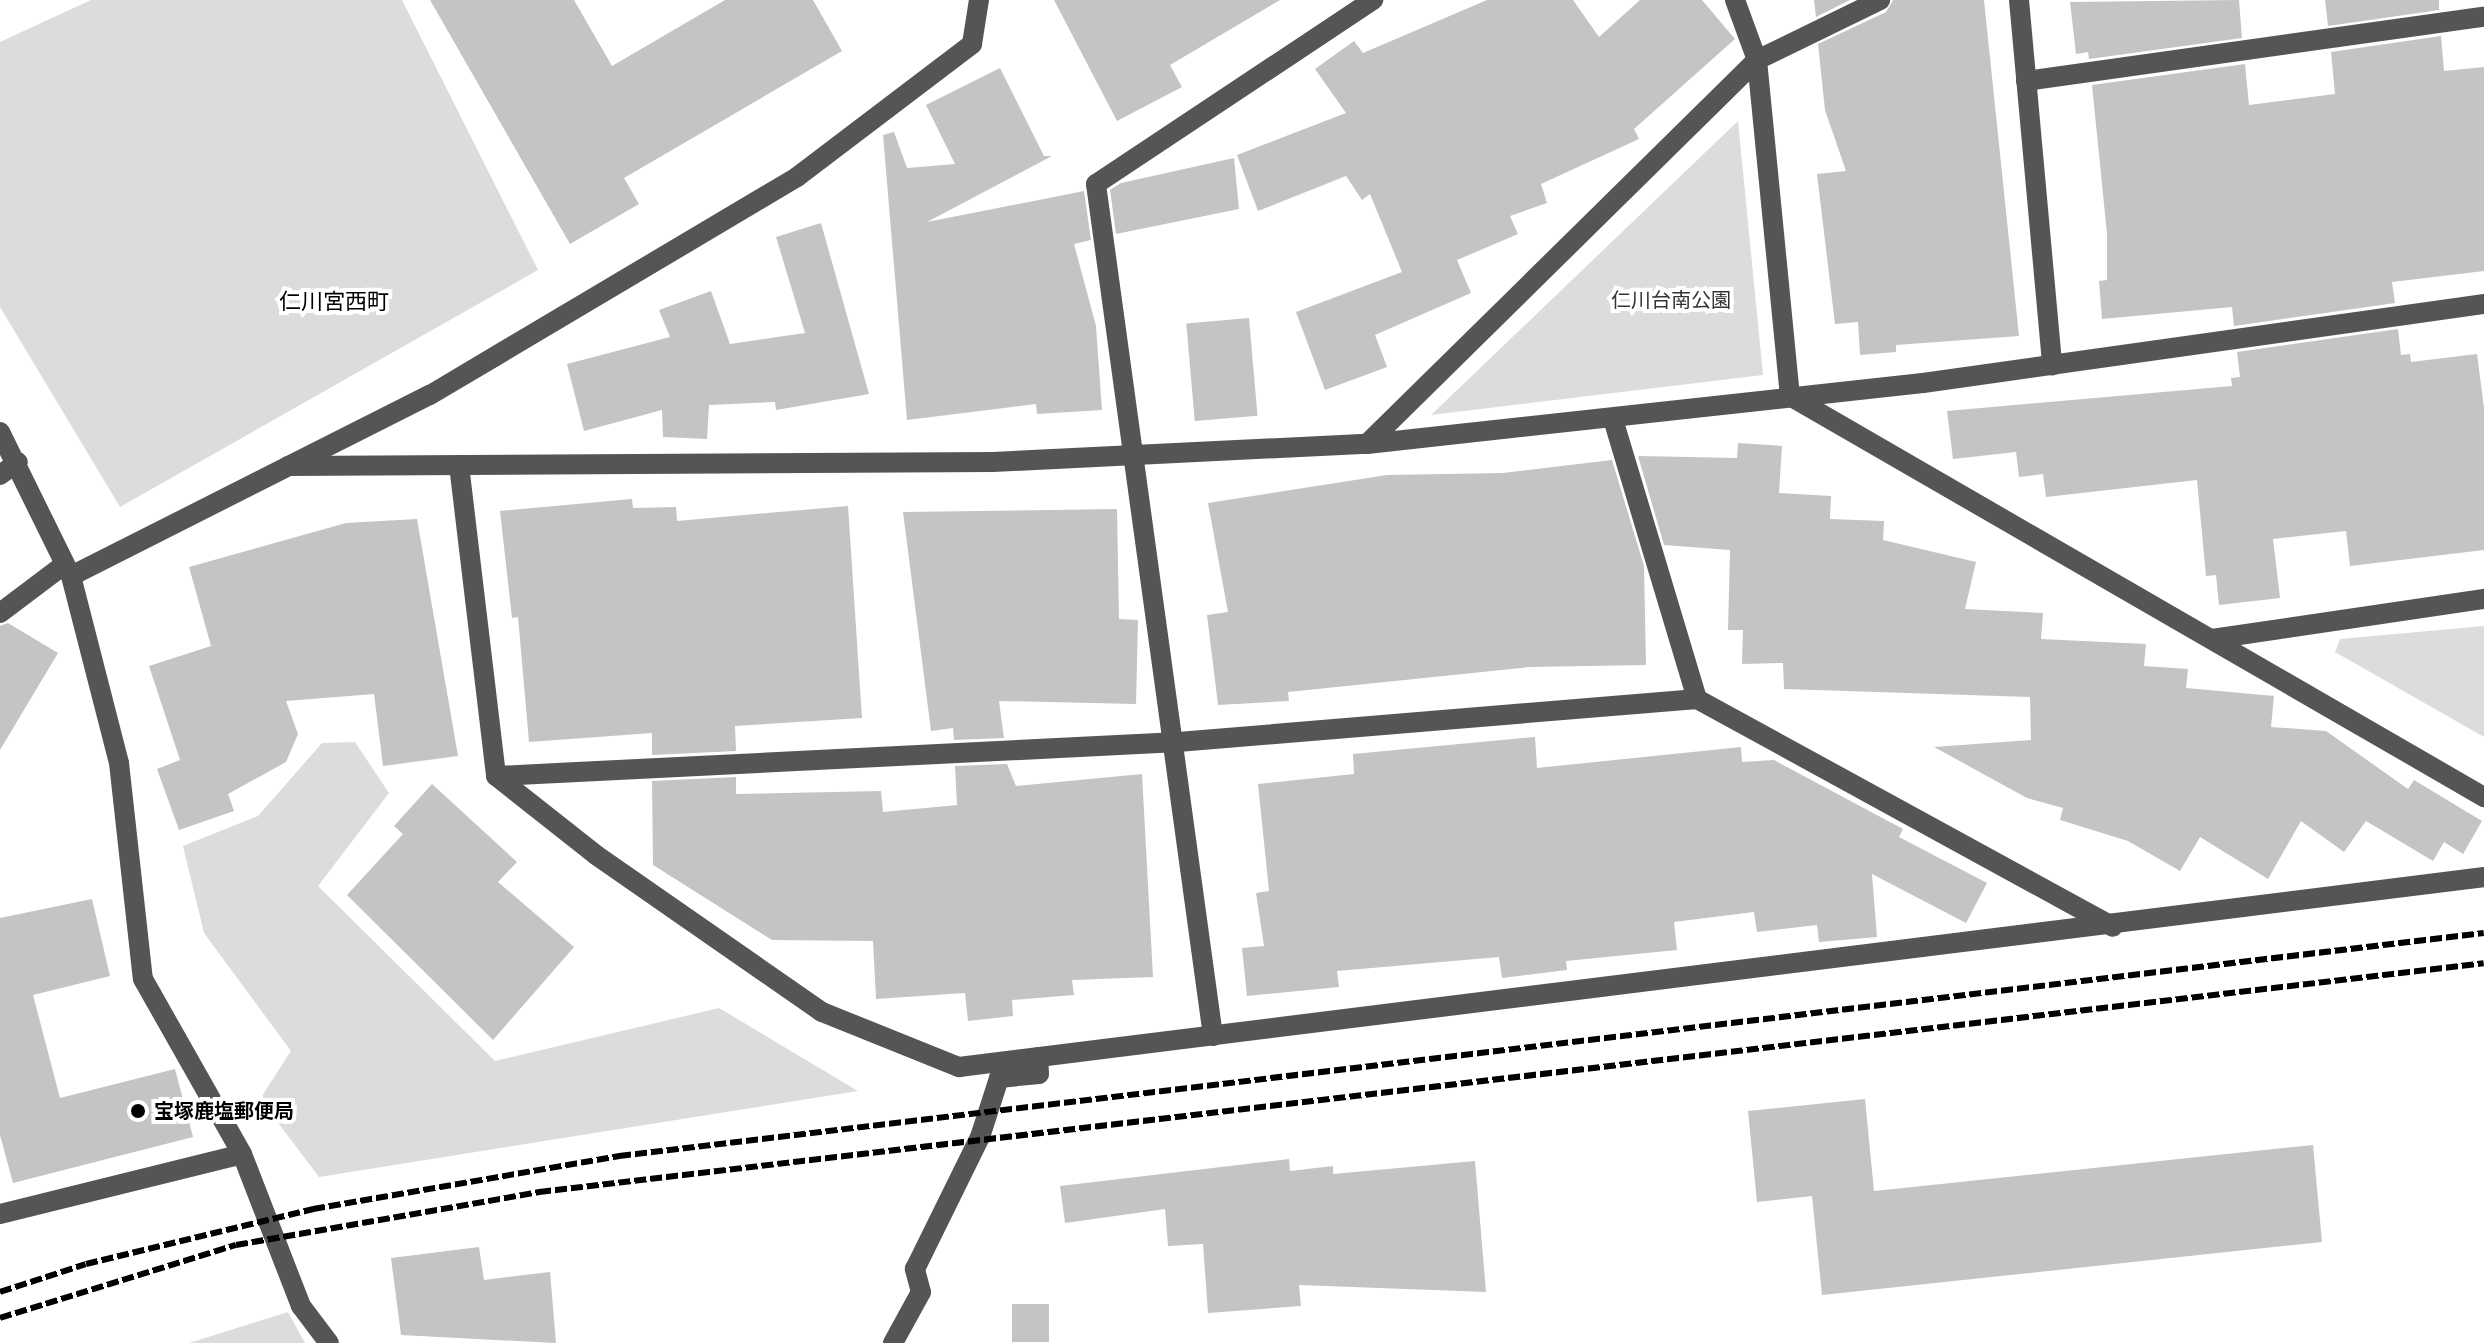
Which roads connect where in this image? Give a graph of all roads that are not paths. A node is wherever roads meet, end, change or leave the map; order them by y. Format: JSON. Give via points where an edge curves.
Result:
{"nodes":[{"id":1,"x":979,"y":0,"type":"edge"},
{"id":2,"x":1373,"y":0,"type":"edge"},
{"id":3,"x":1735,"y":0,"type":"edge"},
{"id":4,"x":1880,"y":0,"type":"edge"},
{"id":5,"x":2019,"y":0,"type":"edge"},
{"id":6,"x":2484,"y":17,"type":"edge"},
{"id":7,"x":1757,"y":60,"type":"junction"},
{"id":8,"x":2026,"y":81,"type":"junction"},
{"id":9,"x":2484,"y":304,"type":"edge"},
{"id":10,"x":2052,"y":366,"type":"junction"},
{"id":11,"x":1790,"y":396,"type":"junction"},
{"id":12,"x":1613,"y":419,"type":"junction"},
{"id":13,"x":0,"y":432,"type":"edge"},
{"id":14,"x":1367,"y":444,"type":"junction"},
{"id":15,"x":1132,"y":453,"type":"junction"},
{"id":16,"x":18,"y":462,"type":"junction"},
{"id":17,"x":459,"y":465,"type":"junction"},
{"id":18,"x":288,"y":466,"type":"junction"},
{"id":19,"x":0,"y":475,"type":"edge"},
{"id":20,"x":68,"y":570,"type":"junction"},
{"id":21,"x":2484,"y":599,"type":"edge"},
{"id":22,"x":0,"y":613,"type":"edge"},
{"id":23,"x":2212,"y":639,"type":"junction"},
{"id":24,"x":1697,"y":699,"type":"junction"},
{"id":25,"x":1178,"y":742,"type":"junction"},
{"id":26,"x":496,"y":776,"type":"junction"},
{"id":27,"x":2484,"y":797,"type":"edge"},
{"id":28,"x":2484,"y":877,"type":"edge"},
{"id":29,"x":2113,"y":927,"type":"junction"},
{"id":30,"x":1213,"y":1036,"type":"junction"},
{"id":31,"x":1038,"y":1057,"type":"junction"},
{"id":32,"x":242,"y":1154,"type":"junction"},
{"id":33,"x":0,"y":1214,"type":"edge"},
{"id":34,"x":329,"y":1343,"type":"edge"},
{"id":35,"x":893,"y":1343,"type":"edge"}],
"edges":[{"from":1,"to":18,"type":"street","via":[[972,44],[797,177],[430,395]]},
{"from":2,"to":15,"type":"street","via":[[1096,184]]},
{"from":3,"to":7,"type":"street"},
{"from":4,"to":7,"type":"street"},
{"from":5,"to":8,"type":"street"},
{"from":6,"to":8,"type":"street"},
{"from":7,"to":11,"type":"street"},
{"from":7,"to":14,"type":"street"},
{"from":8,"to":10,"type":"street"},
{"from":9,"to":10,"type":"street"},
{"from":10,"to":11,"type":"street"},
{"from":11,"to":12,"type":"street"},
{"from":11,"to":23,"type":"street"},
{"from":12,"to":14,"type":"street"},
{"from":12,"to":24,"type":"street"},
{"from":13,"to":16,"type":"street"},
{"from":14,"to":15,"type":"street"},
{"from":15,"to":17,"type":"street","via":[[993,462]]},
{"from":15,"to":25,"type":"street"},
{"from":16,"to":19,"type":"street"},
{"from":16,"to":20,"type":"street"},
{"from":17,"to":18,"type":"street"},
{"from":17,"to":26,"type":"street"},
{"from":18,"to":20,"type":"street"},
{"from":20,"to":22,"type":"street"},
{"from":20,"to":32,"type":"street","via":[[119,763],[143,979]]},
{"from":21,"to":23,"type":"street"},
{"from":23,"to":27,"type":"street"},
{"from":24,"to":25,"type":"street"},
{"from":24,"to":29,"type":"street"},
{"from":25,"to":26,"type":"street"},
{"from":25,"to":30,"type":"street"},
{"from":26,"to":31,"type":"street","via":[[596,855],[822,1012],[959,1067]]},
{"from":28,"to":29,"type":"street"},
{"from":29,"to":30,"type":"street"},
{"from":30,"to":31,"type":"street"},
{"from":31,"to":35,"type":"street","via":[[1039,1074],[999,1078],[980,1137],[915,1269],[921,1292]]},
{"from":32,"to":33,"type":"street"},
{"from":32,"to":34,"type":"street","via":[[301,1306]]}]}
